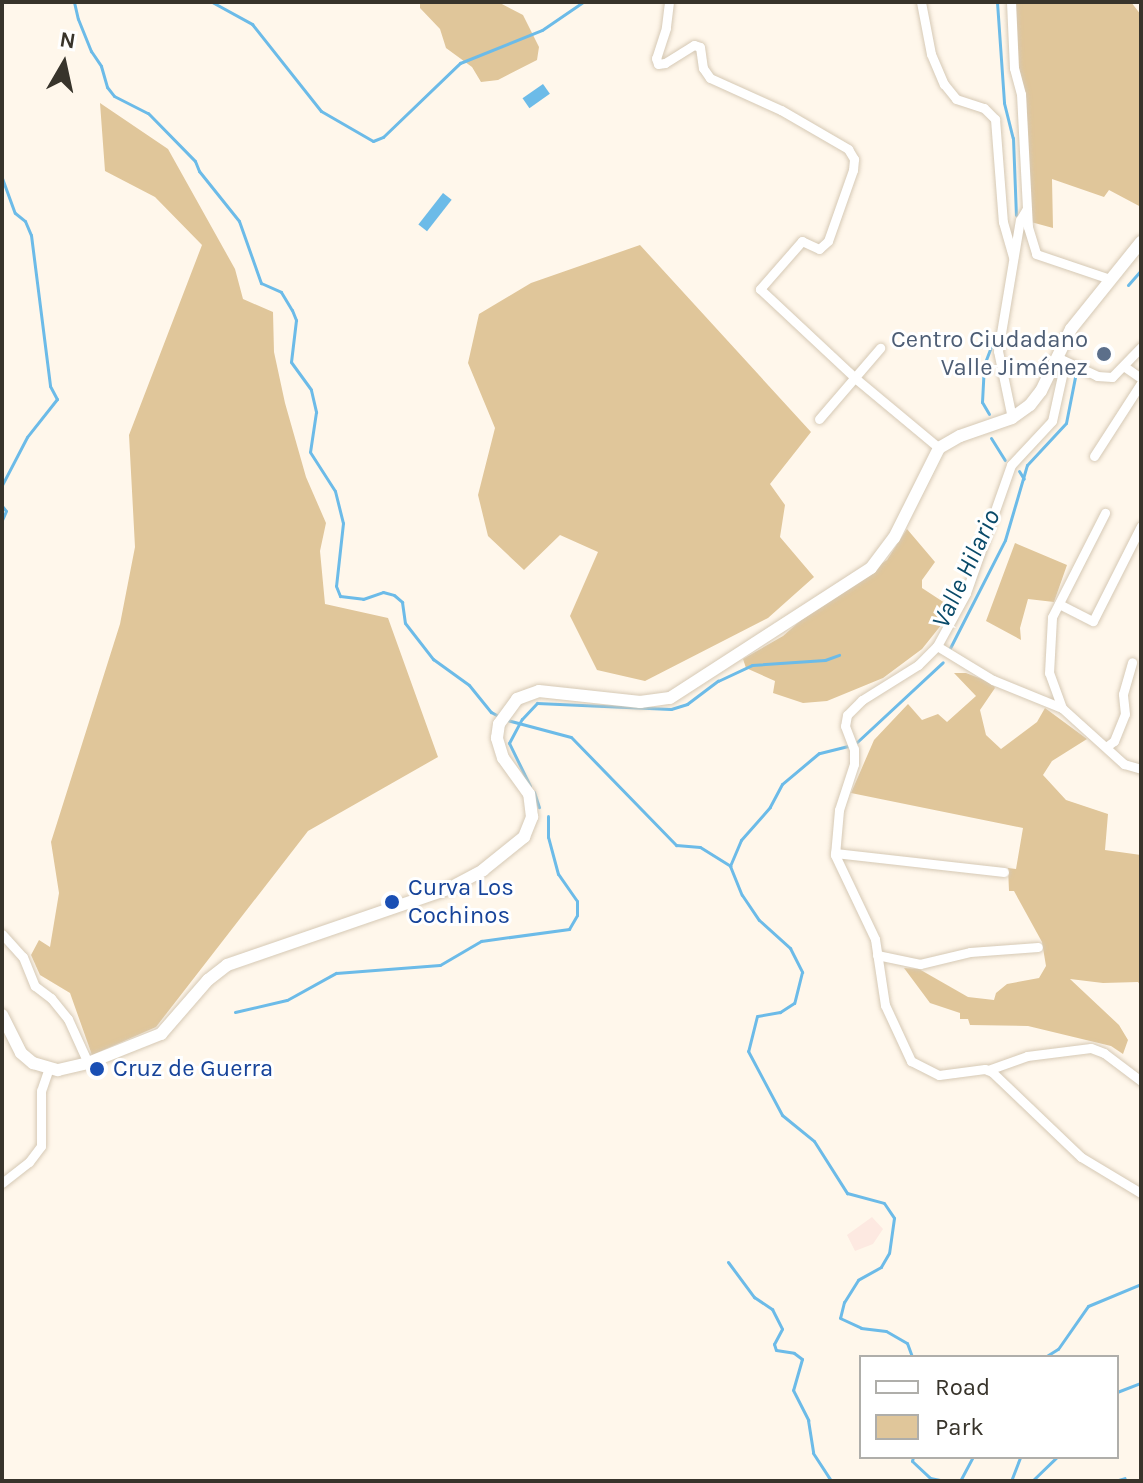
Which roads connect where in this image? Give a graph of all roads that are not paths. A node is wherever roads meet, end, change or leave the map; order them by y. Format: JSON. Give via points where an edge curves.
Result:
{"nodes":[{"id":1,"x":669,"y":2,"type":"edge"},
{"id":2,"x":921,"y":2,"type":"edge"},
{"id":3,"x":1011,"y":2,"type":"edge"},
{"id":4,"x":1027,"y":207,"type":"junction"},
{"id":5,"x":1141,"y":242,"type":"edge"},
{"id":6,"x":1013,"y":258,"type":"junction"},
{"id":7,"x":1110,"y":279,"type":"junction"},
{"id":8,"x":1141,"y":347,"type":"edge"},
{"id":9,"x":880,"y":348,"type":"dead end"},
{"id":10,"x":1061,"y":359,"type":"junction"},
{"id":11,"x":1125,"y":367,"type":"junction"},
{"id":12,"x":855,"y":378,"type":"junction"},
{"id":13,"x":1141,"y":381,"type":"edge"},
{"id":14,"x":1012,"y":418,"type":"junction"},
{"id":15,"x":819,"y":419,"type":"dead end"},
{"id":16,"x":939,"y":448,"type":"junction"},
{"id":17,"x":1094,"y":456,"type":"dead end"},
{"id":18,"x":1105,"y":513,"type":"dead end"},
{"id":19,"x":1141,"y":526,"type":"edge"},
{"id":20,"x":1059,"y":604,"type":"junction"},
{"id":21,"x":937,"y":646,"type":"junction"},
{"id":22,"x":1132,"y":662,"type":"dead end"},
{"id":23,"x":1062,"y":708,"type":"junction"},
{"id":24,"x":1106,"y":747,"type":"junction"},
{"id":25,"x":1141,"y":769,"type":"edge"},
{"id":26,"x":835,"y":853,"type":"junction"},
{"id":27,"x":1004,"y":872,"type":"dead end"},
{"id":28,"x":2,"y":934,"type":"edge"},
{"id":29,"x":1038,"y":947,"type":"dead end"},
{"id":30,"x":877,"y":955,"type":"junction"},
{"id":31,"x":2,"y":1015,"type":"edge"},
{"id":32,"x":88,"y":1063,"type":"junction"},
{"id":33,"x":49,"y":1068,"type":"junction"},
{"id":34,"x":988,"y":1070,"type":"junction"},
{"id":35,"x":1141,"y":1081,"type":"edge"},
{"id":36,"x":2,"y":1183,"type":"edge"},
{"id":37,"x":1141,"y":1193,"type":"edge"}],
"edges":[{"from":1,"to":12,"type":"street","via":[[658,64],[694,45],[700,47],[710,78],[781,110],[848,149],[854,159],[828,241],[819,249],[802,241],[760,289]]},
{"from":2,"to":6,"type":"street","via":[[931,54],[944,84],[956,99],[984,108],[995,119],[1003,222]]},
{"from":3,"to":4,"type":"street"},
{"from":4,"to":6,"type":"street"},
{"from":4,"to":7,"type":"street","via":[[1039,257]]},
{"from":5,"to":7,"type":"main road"},
{"from":6,"to":14,"type":"street","via":[[998,351]]},
{"from":7,"to":10,"type":"main road","via":[[1071,329]]},
{"from":8,"to":11,"type":"street"},
{"from":9,"to":12,"type":"street"},
{"from":10,"to":11,"type":"street","via":[[1104,377]]},
{"from":10,"to":14,"type":"main road","via":[[1041,391]]},
{"from":10,"to":21,"type":"street","via":[[1052,421],[1011,465],[966,593]]},
{"from":11,"to":13,"type":"street"},
{"from":12,"to":15,"type":"street"},
{"from":12,"to":16,"type":"street"},
{"from":13,"to":17,"type":"street"},
{"from":14,"to":16,"type":"main road"},
{"from":16,"to":32,"type":"main road","via":[[894,538],[871,568],[684,692],[656,701],[539,691],[517,699],[499,724],[497,738],[529,794],[533,812],[527,833],[510,850],[448,889],[227,965],[161,1034]]},
{"from":18,"to":20,"type":"street"},
{"from":19,"to":20,"type":"street","via":[[1093,621]]},
{"from":20,"to":23,"type":"street","via":[[1048,638],[1049,673]]},
{"from":21,"to":23,"type":"street","via":[[993,680]]},
{"from":21,"to":26,"type":"street","via":[[847,715],[854,764],[839,810]]},
{"from":22,"to":24,"type":"street","via":[[1123,694],[1125,714]]},
{"from":23,"to":24,"type":"street"},
{"from":24,"to":25,"type":"street","via":[[1124,764]]},
{"from":26,"to":27,"type":"street"},
{"from":26,"to":30,"type":"street","via":[[875,939]]},
{"from":28,"to":32,"type":"street","via":[[23,957],[29,978],[68,1019]]},
{"from":29,"to":30,"type":"street","via":[[920,964]]},
{"from":30,"to":34,"type":"street","via":[[885,1005],[911,1061],[939,1075]]},
{"from":31,"to":33,"type":"main road","via":[[27,1059]]},
{"from":32,"to":33,"type":"main road"},
{"from":33,"to":36,"type":"street","via":[[41,1091],[41,1146]]},
{"from":34,"to":35,"type":"street","via":[[1027,1056],[1091,1048]]},
{"from":34,"to":37,"type":"street","via":[[1081,1157]]}]}
